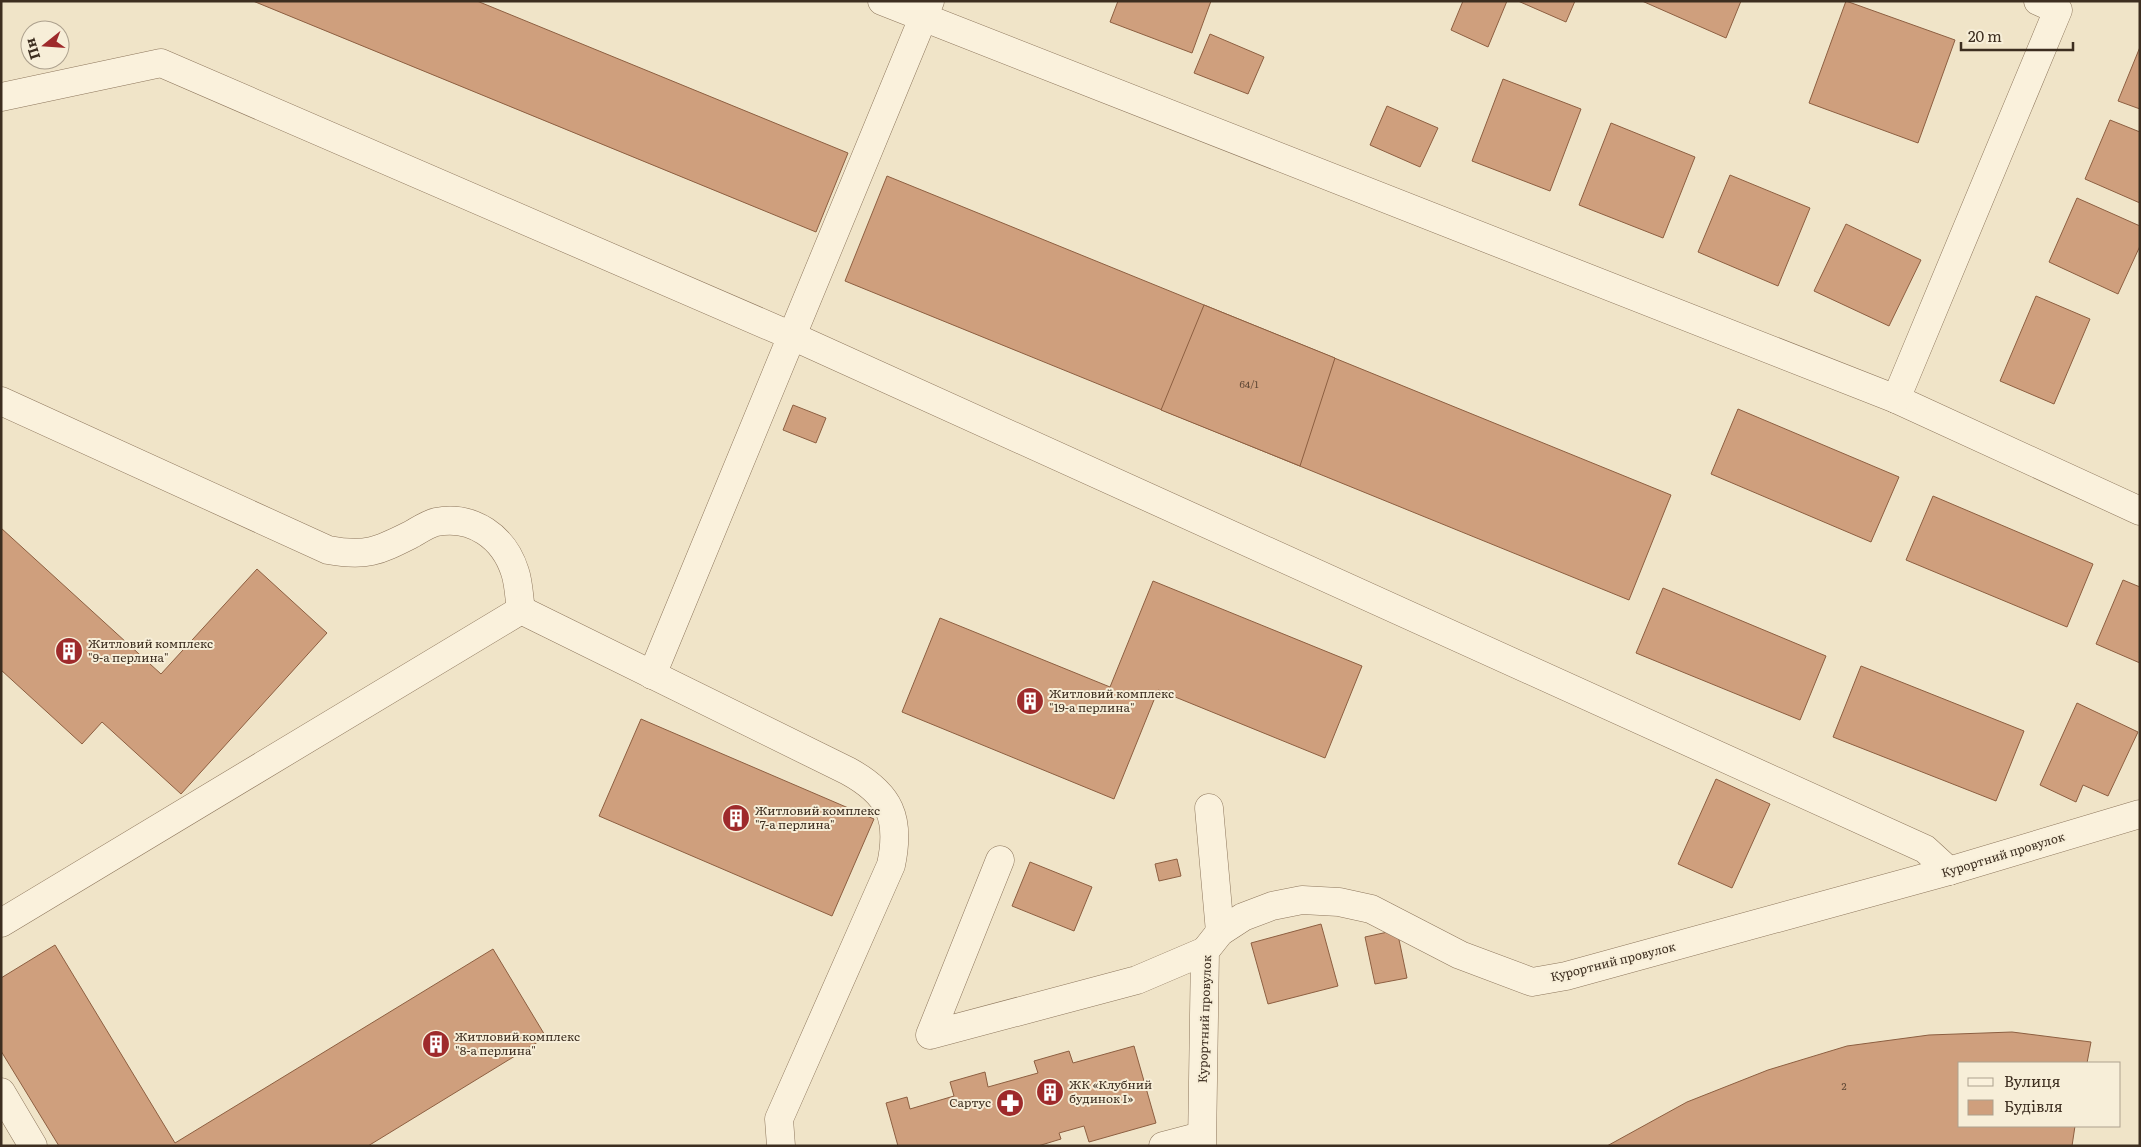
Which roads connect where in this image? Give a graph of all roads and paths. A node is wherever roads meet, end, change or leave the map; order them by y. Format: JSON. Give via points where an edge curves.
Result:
{"nodes":[{"id":1,"x":882,"y":1,"type":"edge"},
{"id":2,"x":2038,"y":1,"type":"edge"},
{"id":3,"x":927,"y":10,"type":"edge"},
{"id":4,"x":1,"y":98,"type":"edge"},
{"id":5,"x":792,"y":336,"type":"junction"},
{"id":6,"x":1896,"y":399,"type":"junction"},
{"id":7,"x":1,"y":401,"type":"edge"},
{"id":8,"x":2140,"y":512,"type":"edge"},
{"id":9,"x":521,"y":610,"type":"junction"},
{"id":10,"x":652,"y":675,"type":"junction"},
{"id":11,"x":1209,"y":808,"type":"dead end"},
{"id":12,"x":2140,"y":814,"type":"edge"},
{"id":13,"x":1000,"y":860,"type":"dead end"},
{"id":14,"x":1949,"y":871,"type":"junction"},
{"id":15,"x":1,"y":923,"type":"edge"},
{"id":16,"x":1213,"y":942,"type":"junction"},
{"id":17,"x":1,"y":1092,"type":"edge"},
{"id":18,"x":1202,"y":1141,"type":"edge"},
{"id":19,"x":33,"y":1146,"type":"edge"},
{"id":20,"x":781,"y":1146,"type":"edge"},
{"id":21,"x":1164,"y":1146,"type":"edge"}],
"edges":[{"from":1,"to":3,"type":"street"},
{"from":2,"to":6,"type":"street","via":[[2058,10]]},
{"from":3,"to":5,"type":"street"},
{"from":3,"to":6,"type":"street"},
{"from":4,"to":5,"type":"street","via":[[161,63]]},
{"from":5,"to":10,"type":"street"},
{"from":5,"to":14,"type":"street","via":[[1925,849]]},
{"from":6,"to":8,"type":"street"},
{"from":7,"to":9,"type":"street","via":[[328,550],[352,554],[379,550],[435,522],[461,521],[485,530],[504,548],[515,573]]},
{"from":9,"to":10,"type":"street"},
{"from":9,"to":15,"type":"street"},
{"from":10,"to":20,"type":"street","via":[[868,782],[883,799],[893,820],[896,842],[891,865],[779,1119]]},
{"from":11,"to":16,"type":"street"},
{"from":12,"to":14,"type":"street","name":"Курортний провулок"},
{"from":13,"to":16,"type":"street","via":[[930,1035],[1137,980]]},
{"from":14,"to":16,"type":"street","name":"Курортний провулок","via":[[1566,976],[1532,982],[1460,955],[1371,909],[1339,902],[1302,900],[1272,906],[1244,917]]},
{"from":16,"to":18,"type":"street","name":"Курортний провулок"},
{"from":17,"to":19,"type":"street"},
{"from":18,"to":21,"type":"street"}]}
